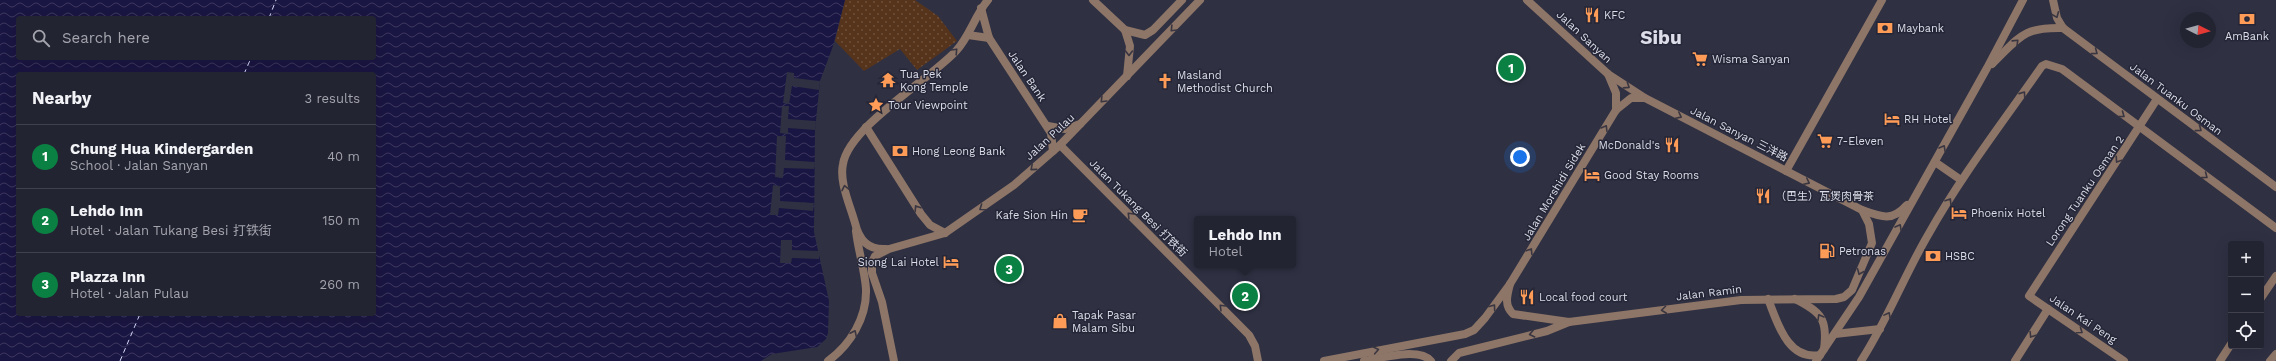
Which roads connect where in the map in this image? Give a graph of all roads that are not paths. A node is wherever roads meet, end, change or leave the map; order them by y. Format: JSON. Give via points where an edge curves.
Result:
{"nodes":[{"id":1,"x":988,"y":0,"type":"edge"},
{"id":2,"x":1093,"y":0,"type":"edge"},
{"id":3,"x":1182,"y":0,"type":"edge"},
{"id":4,"x":1200,"y":0,"type":"edge"},
{"id":5,"x":1527,"y":0,"type":"edge"},
{"id":6,"x":1882,"y":0,"type":"edge"},
{"id":7,"x":2023,"y":0,"type":"edge"},
{"id":8,"x":2053,"y":0,"type":"edge"},
{"id":9,"x":981,"y":8,"type":"junction"},
{"id":10,"x":2063,"y":28,"type":"junction"},
{"id":11,"x":1125,"y":30,"type":"junction"},
{"id":12,"x":968,"y":35,"type":"junction"},
{"id":13,"x":989,"y":38,"type":"junction"},
{"id":14,"x":1988,"y":68,"type":"junction"},
{"id":15,"x":1608,"y":74,"type":"junction"},
{"id":16,"x":1127,"y":76,"type":"junction"},
{"id":17,"x":1645,"y":98,"type":"junction"},
{"id":18,"x":2158,"y":99,"type":"junction"},
{"id":19,"x":1616,"y":110,"type":"junction"},
{"id":20,"x":1080,"y":124,"type":"junction"},
{"id":21,"x":1048,"y":126,"type":"junction"},
{"id":22,"x":866,"y":127,"type":"junction"},
{"id":23,"x":2140,"y":128,"type":"junction"},
{"id":24,"x":1060,"y":145,"type":"junction"},
{"id":25,"x":1052,"y":151,"type":"junction"},
{"id":26,"x":1935,"y":162,"type":"junction"},
{"id":27,"x":1786,"y":171,"type":"junction"},
{"id":28,"x":1961,"y":180,"type":"junction"},
{"id":29,"x":2276,"y":187,"type":"edge"},
{"id":30,"x":1917,"y":194,"type":"junction"},
{"id":31,"x":1862,"y":210,"type":"junction"},
{"id":32,"x":855,"y":226,"type":"junction"},
{"id":33,"x":2276,"y":228,"type":"edge"},
{"id":34,"x":945,"y":233,"type":"junction"},
{"id":35,"x":889,"y":249,"type":"junction"},
{"id":36,"x":2276,"y":276,"type":"edge"},
{"id":37,"x":1510,"y":284,"type":"junction"},
{"id":38,"x":2264,"y":294,"type":"edge"},
{"id":39,"x":2029,"y":296,"type":"joint"},
{"id":40,"x":1768,"y":299,"type":"junction"},
{"id":41,"x":1794,"y":299,"type":"junction"},
{"id":42,"x":2048,"y":309,"type":"junction"},
{"id":43,"x":1569,"y":322,"type":"junction"},
{"id":44,"x":1880,"y":329,"type":"junction"},
{"id":45,"x":1835,"y":334,"type":"junction"},
{"id":46,"x":2228,"y":349,"type":"edge"},
{"id":47,"x":2276,"y":354,"type":"edge"},
{"id":48,"x":1820,"y":355,"type":"edge"},
{"id":49,"x":828,"y":361,"type":"edge"},
{"id":50,"x":894,"y":361,"type":"edge"},
{"id":51,"x":1258,"y":361,"type":"edge"},
{"id":52,"x":1324,"y":361,"type":"edge"},
{"id":53,"x":1364,"y":361,"type":"edge"},
{"id":54,"x":1431,"y":361,"type":"edge"},
{"id":55,"x":1451,"y":361,"type":"edge"},
{"id":56,"x":1861,"y":361,"type":"edge"},
{"id":57,"x":2015,"y":361,"type":"edge"},
{"id":58,"x":2124,"y":361,"type":"edge"},
{"id":59,"x":2220,"y":361,"type":"edge"},
{"id":60,"x":2270,"y":361,"type":"edge"}],
"edges":[{"from":1,"to":9,"type":"street"},
{"from":2,"to":11,"type":"street"},
{"from":3,"to":11,"type":"street","via":[[1150,34]]},
{"from":4,"to":16,"type":"street","name":"Jalan Pulau","one_way":true},
{"from":5,"to":15,"type":"street","name":"Jalan Sanyan"},
{"from":6,"to":27,"type":"street"},
{"from":7,"to":14,"type":"street"},
{"from":8,"to":10,"type":"street","one_way":true,"via":[[2056,18]]},
{"from":9,"to":12,"type":"street"},
{"from":9,"to":13,"type":"street","name":"Jalan Bank"},
{"from":14,"to":10,"type":"street","one_way":true,"via":[[2031,30]]},
{"from":10,"to":18,"type":"street","name":"Jalan Tuanku Osman","one_way":true},
{"from":11,"to":16,"type":"street","one_way":true,"via":[[1130,55]]},
{"from":12,"to":13,"type":"street"},
{"from":22,"to":12,"type":"street","one_way":true,"via":[[956,51]]},
{"from":13,"to":21,"type":"street","name":"Jalan Bank"},
{"from":26,"to":14,"type":"street","one_way":true},
{"from":15,"to":17,"type":"street","name":"Jalan Sanyan 三洋路","one_way":true},
{"from":15,"to":19,"type":"street","via":[[1616,93]]},
{"from":16,"to":20,"type":"street","name":"Jalan Pulau","one_way":true},
{"from":17,"to":19,"type":"street","via":[[1632,98]]},
{"from":17,"to":27,"type":"street","name":"Jalan Sanyan 三洋路","one_way":true},
{"from":18,"to":23,"type":"street","name":"Lorong Tuanku Osman 2"},
{"from":18,"to":29,"type":"street","name":"Jalan Tuanku Osman","one_way":true},
{"from":37,"to":19,"type":"street","name":"Jalan Morshidi Sidek","one_way":true},
{"from":20,"to":21,"type":"street","via":[[1065,129]]},
{"from":20,"to":24,"type":"street","name":"Jalan Pulau"},
{"from":21,"to":25,"type":"street","name":"Jalan Bank","via":[[1053,137]]},
{"from":32,"to":22,"type":"street","one_way":true,"via":[[842,173],[843,163],[848,150]]},
{"from":34,"to":22,"type":"street","one_way":true,"via":[[930,225],[921,214]]},
{"from":28,"to":23,"type":"street","one_way":true,"via":[[2042,66],[2046,64],[2062,69]]},
{"from":23,"to":33,"type":"street","one_way":true},
{"from":23,"to":39,"type":"street","name":"Lorong Tuanku Osman 2","one_way":true},
{"from":24,"to":25,"type":"street","name":"Jalan Pulau"},
{"from":51,"to":24,"type":"street","name":"Jalan Tukang Besi 打铁街","one_way":true,"via":[[1255,346],[1249,335]]},
{"from":25,"to":34,"type":"street","name":"Jalan Pulau","one_way":true,"via":[[1014,185]]},
{"from":26,"to":28,"type":"street"},
{"from":26,"to":30,"type":"street"},
{"from":27,"to":31,"type":"street","name":"Jalan Sanyan 三洋路","one_way":true},
{"from":44,"to":28,"type":"street","one_way":true,"via":[[1928,234]]},
{"from":30,"to":31,"type":"street","name":"Jalan Sanyan 三洋路","via":[[1894,216],[1883,216]]},
{"from":45,"to":30,"type":"street","one_way":true,"via":[[1859,298]]},
{"from":31,"to":41,"type":"street","name":"Jalan Ramin","one_way":true,"via":[[1869,224],[1872,243],[1852,290],[1844,297],[1836,299]]},
{"from":32,"to":35,"type":"street","name":"Jalan Pulau","via":[[864,243],[872,248]]},
{"from":49,"to":32,"type":"street","one_way":true,"via":[[850,340],[863,310],[866,289]]},
{"from":34,"to":35,"type":"street","name":"Jalan Pulau"},
{"from":35,"to":50,"type":"street","name":"Jalan Pulau","via":[[875,256],[872,262],[873,279],[882,302]]},
{"from":36,"to":38,"type":"street"},
{"from":37,"to":43,"type":"street","name":"Jalan Ramin","via":[[1506,297],[1508,309],[1514,314]]},
{"from":52,"to":37,"type":"street","name":"Jalan Morshidi Sidek","one_way":true,"via":[[1465,334],[1474,330],[1485,318]]},
{"from":39,"to":42,"type":"street","name":"Jalan Kai Peng"},
{"from":40,"to":41,"type":"street","name":"Jalan Ramin"},
{"from":40,"to":43,"type":"street","name":"Jalan Ramin","one_way":true,"via":[[1741,300]]},
{"from":40,"to":48,"type":"street","via":[[1788,349],[1800,357],[1809,359]]},
{"from":48,"to":41,"type":"street","one_way":true,"via":[[1826,332],[1822,319],[1815,309]]},
{"from":42,"to":57,"type":"street","one_way":true},
{"from":42,"to":58,"type":"street","name":"Jalan Kai Peng","one_way":true},
{"from":43,"to":55,"type":"street","one_way":true,"via":[[1547,331],[1459,352]]},
{"from":44,"to":45,"type":"street"},
{"from":44,"to":56,"type":"street"},
{"from":45,"to":48,"type":"street"},
{"from":46,"to":59,"type":"street"},
{"from":47,"to":60,"type":"street"},
{"from":53,"to":54,"type":"street","via":[[1412,354],[1423,355]]}]}
